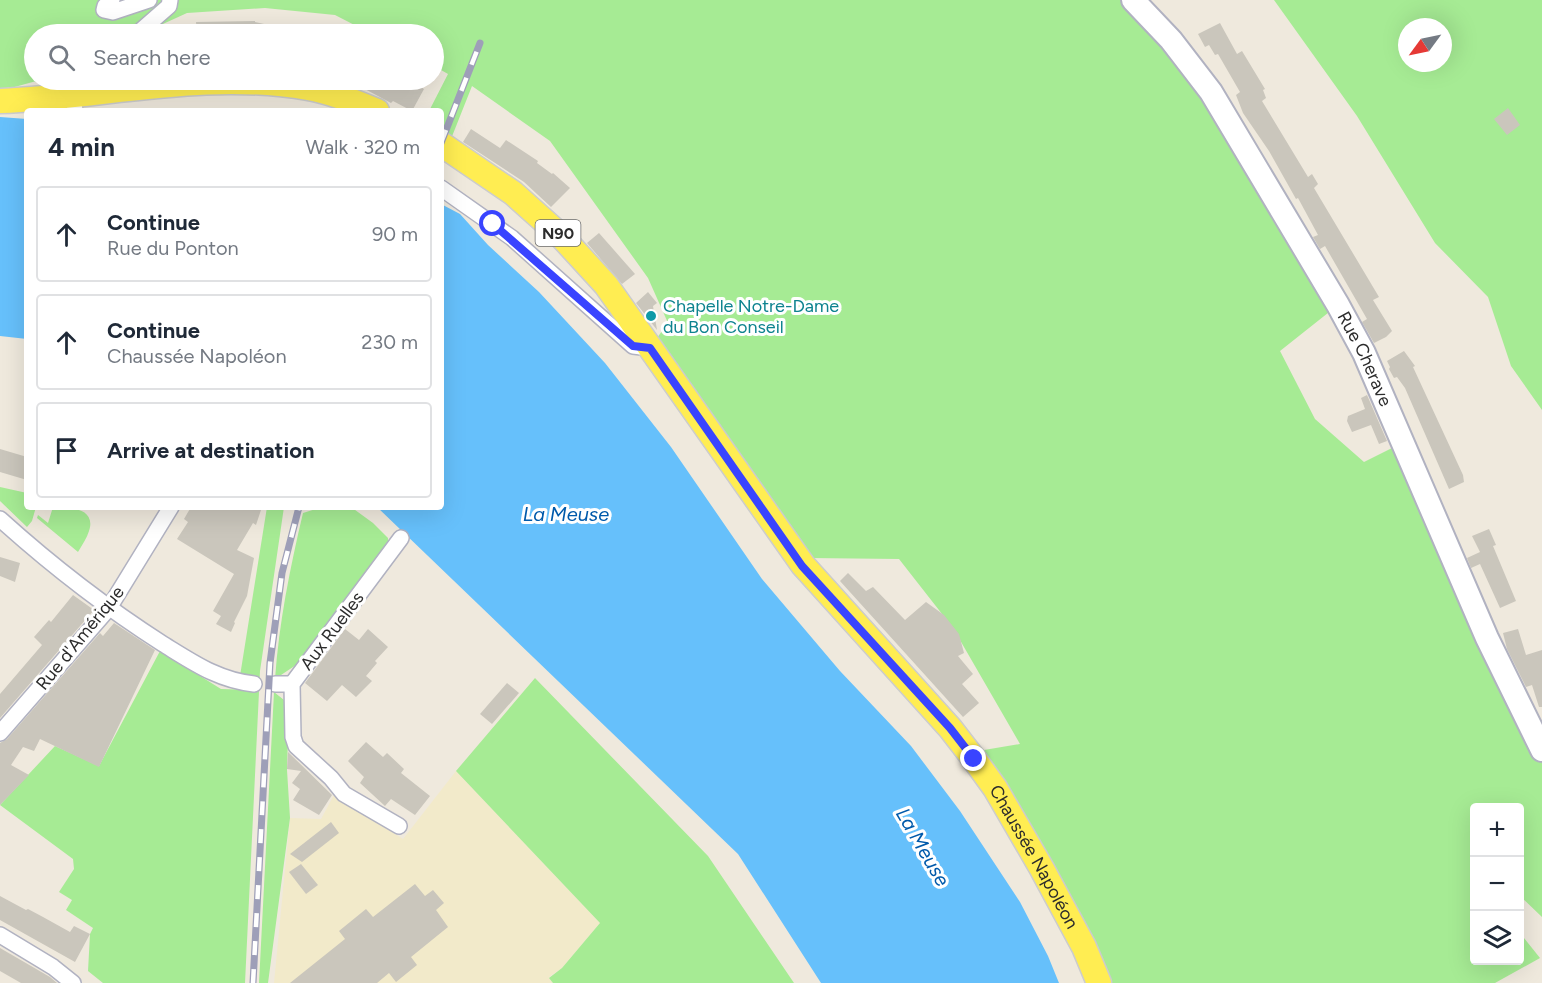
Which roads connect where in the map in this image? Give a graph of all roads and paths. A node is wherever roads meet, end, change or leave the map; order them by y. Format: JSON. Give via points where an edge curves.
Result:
{"nodes":[{"id":1,"x":112,"y":0,"type":"edge"},
{"id":2,"x":149,"y":0,"type":"edge"},
{"id":3,"x":170,"y":0,"type":"edge"},
{"id":4,"x":1133,"y":0,"type":"edge"},
{"id":5,"x":148,"y":24,"type":"edge"},
{"id":6,"x":133,"y":90,"type":"edge"},
{"id":7,"x":316,"y":90,"type":"edge"},
{"id":8,"x":71,"y":96,"type":"edge"},
{"id":9,"x":0,"y":101,"type":"edge"},
{"id":10,"x":368,"y":108,"type":"edge"},
{"id":11,"x":444,"y":146,"type":"edge"},
{"id":12,"x":444,"y":190,"type":"edge"},
{"id":13,"x":650,"y":348,"type":"junction"},
{"id":14,"x":169,"y":510,"type":"edge"},
{"id":15,"x":0,"y":519,"type":"edge"},
{"id":16,"x":401,"y":538,"type":"dead end"},
{"id":17,"x":109,"y":608,"type":"junction"},
{"id":18,"x":254,"y":684,"type":"dead end"},
{"id":19,"x":275,"y":684,"type":"dead end"},
{"id":20,"x":292,"y":684,"type":"junction"},
{"id":21,"x":0,"y":733,"type":"edge"},
{"id":22,"x":1542,"y":750,"type":"edge"},
{"id":23,"x":399,"y":826,"type":"dead end"},
{"id":24,"x":0,"y":935,"type":"edge"},
{"id":25,"x":73,"y":983,"type":"edge"},
{"id":26,"x":1099,"y":983,"type":"edge"}],
"edges":[{"from":1,"to":2,"type":"street","via":[[104,10],[113,12]]},
{"from":3,"to":5,"type":"street","via":[[169,6]]},
{"from":4,"to":22,"type":"street","name":"Rue Cherave","via":[[1171,40],[1211,92],[1338,305],[1364,353],[1487,638]]},
{"from":6,"to":8,"type":"main road"},
{"from":7,"to":10,"type":"main road"},
{"from":8,"to":9,"type":"main road"},
{"from":11,"to":13,"type":"main road","name":"Chaussée Napoléon","number":"N90","via":[[513,193],[561,236],[606,285]]},
{"from":12,"to":13,"type":"street","via":[[512,238],[633,346]]},
{"from":13,"to":26,"type":"main road","name":"Chaussée Napoléon","number":"N90","via":[[802,566],[950,728],[981,769],[1042,869]]},
{"from":14,"to":17,"type":"street","name":"Rue d'Amérique"},
{"from":15,"to":17,"type":"street"},
{"from":16,"to":20,"type":"street","name":"Aux Ruelles"},
{"from":17,"to":18,"type":"street","via":[[204,669],[228,680]]},
{"from":17,"to":21,"type":"street","name":"Rue d'Amérique"},
{"from":19,"to":20,"type":"street"},
{"from":20,"to":23,"type":"street","name":"Aux Ruelles","via":[[296,746],[344,794]]},
{"from":24,"to":25,"type":"street"}]}
